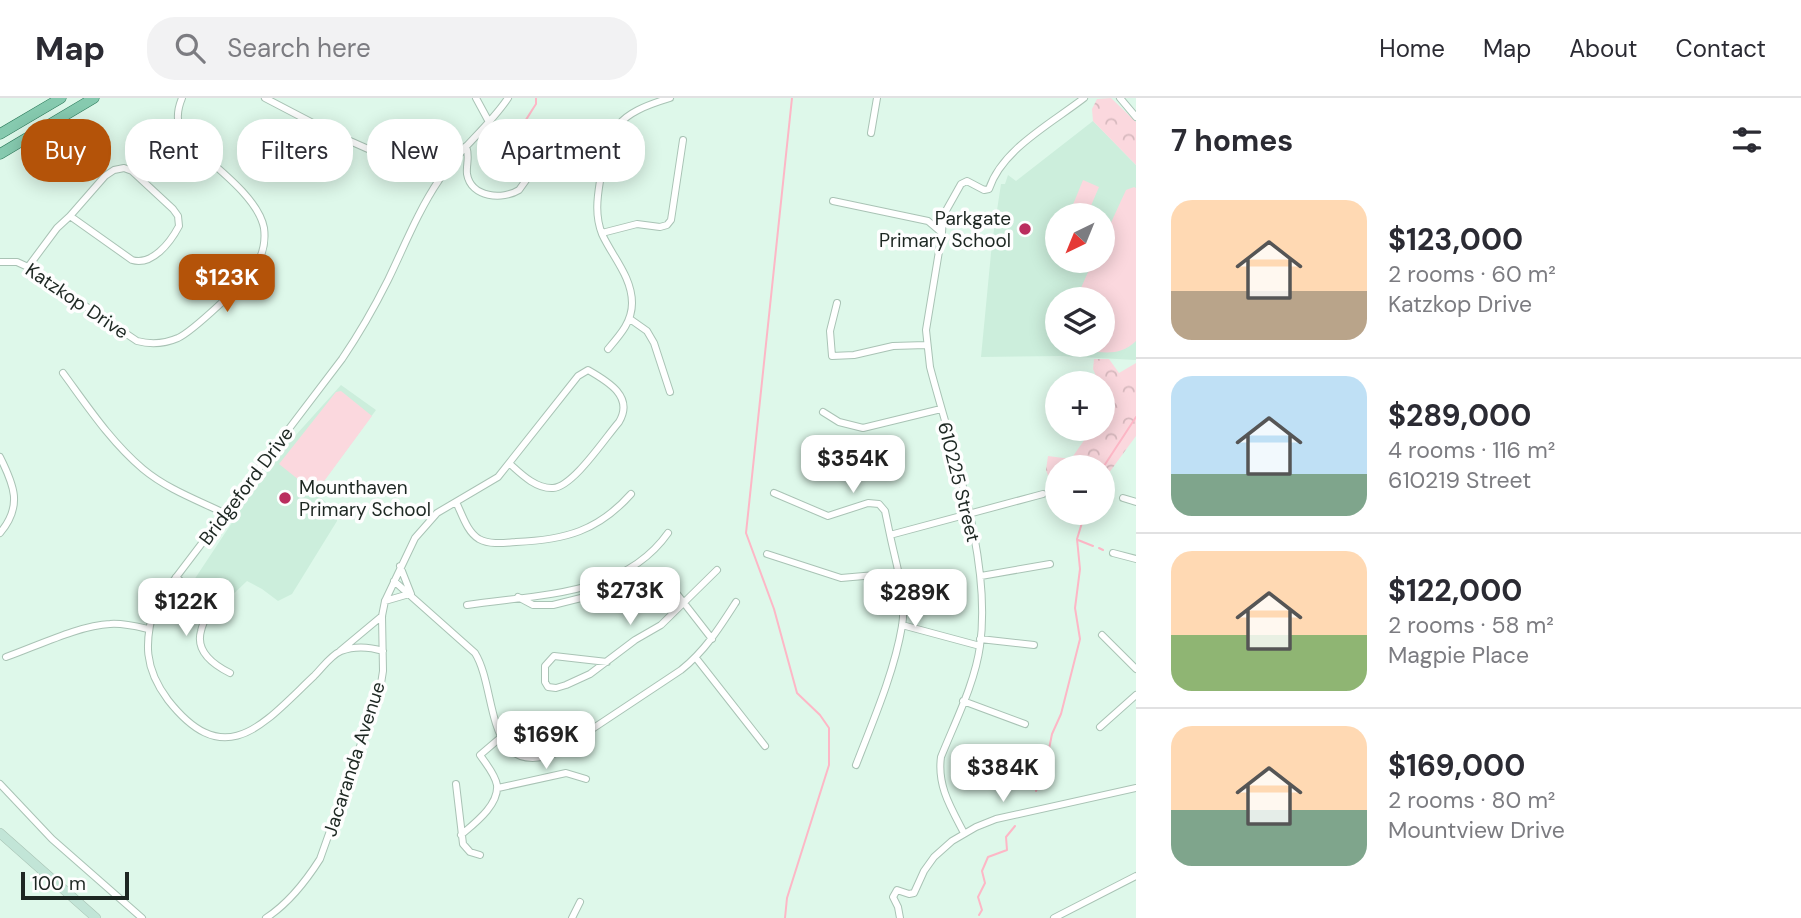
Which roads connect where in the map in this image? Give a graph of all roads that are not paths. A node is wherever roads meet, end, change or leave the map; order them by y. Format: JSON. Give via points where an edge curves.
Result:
{"nodes":[{"id":1,"x":61,"y":98,"type":"edge"},
{"id":2,"x":94,"y":98,"type":"edge"},
{"id":3,"x":181,"y":98,"type":"edge"},
{"id":4,"x":265,"y":98,"type":"edge"},
{"id":5,"x":476,"y":98,"type":"edge"},
{"id":6,"x":508,"y":98,"type":"edge"},
{"id":7,"x":670,"y":98,"type":"edge"},
{"id":8,"x":877,"y":98,"type":"edge"},
{"id":9,"x":1084,"y":98,"type":"edge"},
{"id":10,"x":1120,"y":98,"type":"edge"},
{"id":11,"x":1136,"y":117,"type":"edge"},
{"id":12,"x":487,"y":119,"type":"edge"},
{"id":13,"x":491,"y":119,"type":"edge"},
{"id":14,"x":871,"y":133,"type":"dead end"},
{"id":15,"x":0,"y":134,"type":"edge"},
{"id":16,"x":477,"y":135,"type":"edge"},
{"id":17,"x":683,"y":140,"type":"dead end"},
{"id":18,"x":466,"y":146,"type":"junction"},
{"id":19,"x":367,"y":149,"type":"edge"},
{"id":20,"x":463,"y":150,"type":"edge"},
{"id":21,"x":0,"y":154,"type":"edge"},
{"id":22,"x":437,"y":182,"type":"edge"},
{"id":23,"x":525,"y":182,"type":"edge"},
{"id":24,"x":833,"y":201,"type":"dead end"},
{"id":25,"x":71,"y":216,"type":"junction"},
{"id":26,"x":602,"y":233,"type":"junction"},
{"id":27,"x":942,"y":233,"type":"junction"},
{"id":28,"x":0,"y":262,"type":"edge"},
{"id":29,"x":28,"y":267,"type":"junction"},
{"id":30,"x":837,"y":303,"type":"dead end"},
{"id":31,"x":630,"y":319,"type":"junction"},
{"id":32,"x":926,"y":345,"type":"junction"},
{"id":33,"x":608,"y":349,"type":"dead end"},
{"id":34,"x":63,"y":373,"type":"dead end"},
{"id":35,"x":670,"y":392,"type":"dead end"},
{"id":36,"x":941,"y":409,"type":"junction"},
{"id":37,"x":822,"y":412,"type":"dead end"},
{"id":38,"x":0,"y":457,"type":"edge"},
{"id":39,"x":510,"y":464,"type":"junction"},
{"id":40,"x":774,"y":493,"type":"dead end"},
{"id":41,"x":631,"y":494,"type":"dead end"},
{"id":42,"x":1043,"y":494,"type":"dead end"},
{"id":43,"x":1123,"y":498,"type":"dead end"},
{"id":44,"x":456,"y":502,"type":"junction"},
{"id":45,"x":1136,"y":502,"type":"edge"},
{"id":46,"x":224,"y":513,"type":"junction"},
{"id":47,"x":968,"y":514,"type":"junction"},
{"id":48,"x":0,"y":533,"type":"edge"},
{"id":49,"x":668,"y":533,"type":"dead end"},
{"id":50,"x":890,"y":535,"type":"junction"},
{"id":51,"x":1113,"y":553,"type":"dead end"},
{"id":52,"x":767,"y":554,"type":"dead end"},
{"id":53,"x":1136,"y":559,"type":"edge"},
{"id":54,"x":1050,"y":564,"type":"dead end"},
{"id":55,"x":400,"y":566,"type":"junction"},
{"id":56,"x":717,"y":570,"type":"dead end"},
{"id":57,"x":898,"y":573,"type":"junction"},
{"id":58,"x":981,"y":576,"type":"junction"},
{"id":59,"x":176,"y":577,"type":"junction"},
{"id":60,"x":394,"y":580,"type":"junction"},
{"id":61,"x":411,"y":595,"type":"junction"},
{"id":62,"x":518,"y":597,"type":"junction"},
{"id":63,"x":385,"y":601,"type":"junction"},
{"id":64,"x":683,"y":601,"type":"junction"},
{"id":65,"x":736,"y":602,"type":"dead end"},
{"id":66,"x":467,"y":605,"type":"dead end"},
{"id":67,"x":382,"y":616,"type":"junction"},
{"id":68,"x":902,"y":625,"type":"junction"},
{"id":69,"x":148,"y":629,"type":"junction"},
{"id":70,"x":1102,"y":635,"type":"dead end"},
{"id":71,"x":712,"y":639,"type":"junction"},
{"id":72,"x":980,"y":642,"type":"junction"},
{"id":73,"x":1034,"y":645,"type":"dead end"},
{"id":74,"x":383,"y":651,"type":"junction"},
{"id":75,"x":339,"y":652,"type":"junction"},
{"id":76,"x":6,"y":657,"type":"dead end"},
{"id":77,"x":696,"y":658,"type":"junction"},
{"id":78,"x":607,"y":662,"type":"junction"},
{"id":79,"x":1136,"y":669,"type":"edge"},
{"id":80,"x":230,"y":673,"type":"dead end"},
{"id":81,"x":1136,"y":695,"type":"edge"},
{"id":82,"x":963,"y":701,"type":"junction"},
{"id":83,"x":1025,"y":724,"type":"dead end"},
{"id":84,"x":1100,"y":726,"type":"dead end"},
{"id":85,"x":500,"y":738,"type":"junction"},
{"id":86,"x":765,"y":746,"type":"dead end"},
{"id":87,"x":856,"y":765,"type":"dead end"},
{"id":88,"x":586,"y":779,"type":"dead end"},
{"id":89,"x":0,"y":784,"type":"edge"},
{"id":90,"x":456,"y":784,"type":"dead end"},
{"id":91,"x":498,"y":788,"type":"junction"},
{"id":92,"x":1136,"y":788,"type":"edge"},
{"id":93,"x":0,"y":833,"type":"edge"},
{"id":94,"x":964,"y":833,"type":"junction"},
{"id":95,"x":461,"y":835,"type":"junction"},
{"id":96,"x":480,"y":855,"type":"dead end"},
{"id":97,"x":1136,"y":876,"type":"edge"},
{"id":98,"x":580,"y":902,"type":"dead end"},
{"id":99,"x":96,"y":918,"type":"edge"},
{"id":100,"x":142,"y":918,"type":"edge"},
{"id":101,"x":266,"y":918,"type":"edge"},
{"id":102,"x":572,"y":918,"type":"edge"},
{"id":103,"x":900,"y":918,"type":"edge"},
{"id":104,"x":1054,"y":918,"type":"edge"}],
"edges":[{"from":1,"to":15,"type":"main road"},
{"from":2,"to":21,"type":"main road"},
{"from":3,"to":29,"type":"street","name":"Katzkop Drive","via":[[176,117],[187,141],[260,214],[264,241],[252,271],[181,337],[151,344],[122,332]]},
{"from":4,"to":19,"type":"street"},
{"from":5,"to":12,"type":"street"},
{"from":6,"to":13,"type":"street","name":"Bridgeford Drive"},
{"from":7,"to":26,"type":"street","via":[[636,111],[611,134],[597,201]]},
{"from":8,"to":14,"type":"street"},
{"from":9,"to":27,"type":"street","name":"610225 Street","via":[[1006,158],[987,190],[967,181],[961,184],[943,216]]},
{"from":10,"to":11,"type":"street"},
{"from":16,"to":18,"type":"street","name":"Bridgeford Drive"},
{"from":17,"to":26,"type":"street","via":[[667,225],[637,223]]},
{"from":18,"to":20,"type":"street","name":"Bridgeford Drive"},
{"from":18,"to":23,"type":"street","via":[[468,178],[474,187],[491,196],[513,194]]},
{"from":22,"to":46,"type":"street","name":"Bridgeford Drive","via":[[362,329]]},
{"from":24,"to":27,"type":"street","via":[[928,221]]},
{"from":25,"to":25,"type":"street","via":[[105,176],[124,168],[173,209],[179,226],[158,252],[140,262]]},
{"from":25,"to":29,"type":"street"},
{"from":26,"to":31,"type":"street","via":[[631,292]]},
{"from":27,"to":32,"type":"street","name":"610225 Street"},
{"from":28,"to":29,"type":"street","name":"Katzkop Drive"},
{"from":30,"to":32,"type":"street","via":[[830,331],[832,356]]},
{"from":31,"to":33,"type":"street"},
{"from":31,"to":35,"type":"street","via":[[647,331]]},
{"from":32,"to":36,"type":"street","name":"610225 Street"},
{"from":34,"to":46,"type":"street","via":[[114,441],[145,470]]},
{"from":36,"to":37,"type":"street","via":[[863,428]]},
{"from":36,"to":47,"type":"street","name":"610225 Street"},
{"from":38,"to":48,"type":"street","via":[[13,482],[14,503]]},
{"from":39,"to":39,"type":"street","name":"Jacaranda Avenue","via":[[578,376],[588,370],[621,396],[625,413],[563,485],[542,487]]},
{"from":39,"to":44,"type":"street","name":"Jacaranda Avenue","via":[[484,488]]},
{"from":40,"to":50,"type":"street","via":[[828,516],[879,504]]},
{"from":41,"to":44,"type":"street","via":[[591,527],[547,541],[482,540],[471,532]]},
{"from":42,"to":47,"type":"street"},
{"from":43,"to":45,"type":"street"},
{"from":44,"to":55,"type":"street","name":"Jacaranda Avenue","via":[[427,521]]},
{"from":46,"to":59,"type":"street","name":"Bridgeford Drive"},
{"from":47,"to":50,"type":"street"},
{"from":47,"to":58,"type":"street","name":"610225 Street"},
{"from":49,"to":62,"type":"street","via":[[641,562],[607,580]]},
{"from":50,"to":57,"type":"street"},
{"from":51,"to":53,"type":"street"},
{"from":52,"to":57,"type":"street","via":[[841,578]]},
{"from":54,"to":58,"type":"street"},
{"from":55,"to":60,"type":"street","name":"Jacaranda Avenue"},
{"from":55,"to":61,"type":"street"},
{"from":56,"to":64,"type":"street"},
{"from":57,"to":68,"type":"street"},
{"from":58,"to":72,"type":"street","name":"610225 Street"},
{"from":59,"to":69,"type":"street","name":"Bridgeford Drive","via":[[155,605]]},
{"from":59,"to":80,"type":"street","via":[[207,605],[200,634],[203,652]]},
{"from":60,"to":61,"type":"street"},
{"from":60,"to":63,"type":"street","name":"Jacaranda Avenue"},
{"from":61,"to":63,"type":"street"},
{"from":61,"to":85,"type":"street","via":[[475,653],[483,666]]},
{"from":62,"to":64,"type":"street","via":[[533,605],[553,605],[657,579],[670,585]]},
{"from":62,"to":66,"type":"street"},
{"from":63,"to":67,"type":"street","name":"Jacaranda Avenue"},
{"from":64,"to":71,"type":"street"},
{"from":64,"to":78,"type":"street","via":[[661,625]]},
{"from":65,"to":71,"type":"street"},
{"from":67,"to":74,"type":"street","name":"Jacaranda Avenue"},
{"from":67,"to":75,"type":"street","name":"Bridgeford Drive"},
{"from":68,"to":72,"type":"street"},
{"from":68,"to":87,"type":"street","via":[[885,690]]},
{"from":69,"to":75,"type":"street","name":"Bridgeford Drive","via":[[148,656],[159,687],[192,725],[222,737],[251,732]]},
{"from":69,"to":76,"type":"street","via":[[107,624]]},
{"from":70,"to":79,"type":"street"},
{"from":71,"to":77,"type":"street"},
{"from":72,"to":73,"type":"street"},
{"from":72,"to":82,"type":"street","name":"610225 Street"},
{"from":74,"to":75,"type":"street","via":[[358,648]]},
{"from":74,"to":101,"type":"street","name":"Jacaranda Avenue","via":[[380,690],[320,859],[309,877]]},
{"from":77,"to":85,"type":"street","via":[[556,753],[522,757]]},
{"from":77,"to":86,"type":"street"},
{"from":78,"to":78,"type":"street","via":[[566,685],[548,687],[545,682],[545,666],[554,656]]},
{"from":81,"to":84,"type":"street"},
{"from":82,"to":83,"type":"street"},
{"from":82,"to":94,"type":"street","name":"610225 Street","via":[[939,770]]},
{"from":85,"to":91,"type":"street","via":[[480,755]]},
{"from":88,"to":91,"type":"street","via":[[566,773]]},
{"from":89,"to":100,"type":"street","via":[[52,839]]},
{"from":90,"to":95,"type":"street"},
{"from":91,"to":95,"type":"street","via":[[488,808]]},
{"from":92,"to":94,"type":"street","via":[[996,819]]},
{"from":93,"to":99,"type":"main road"},
{"from":94,"to":103,"type":"street","via":[[934,857],[912,894],[894,893]]},
{"from":95,"to":96,"type":"street","via":[[466,849]]},
{"from":97,"to":104,"type":"street"},
{"from":98,"to":102,"type":"street"}]}
